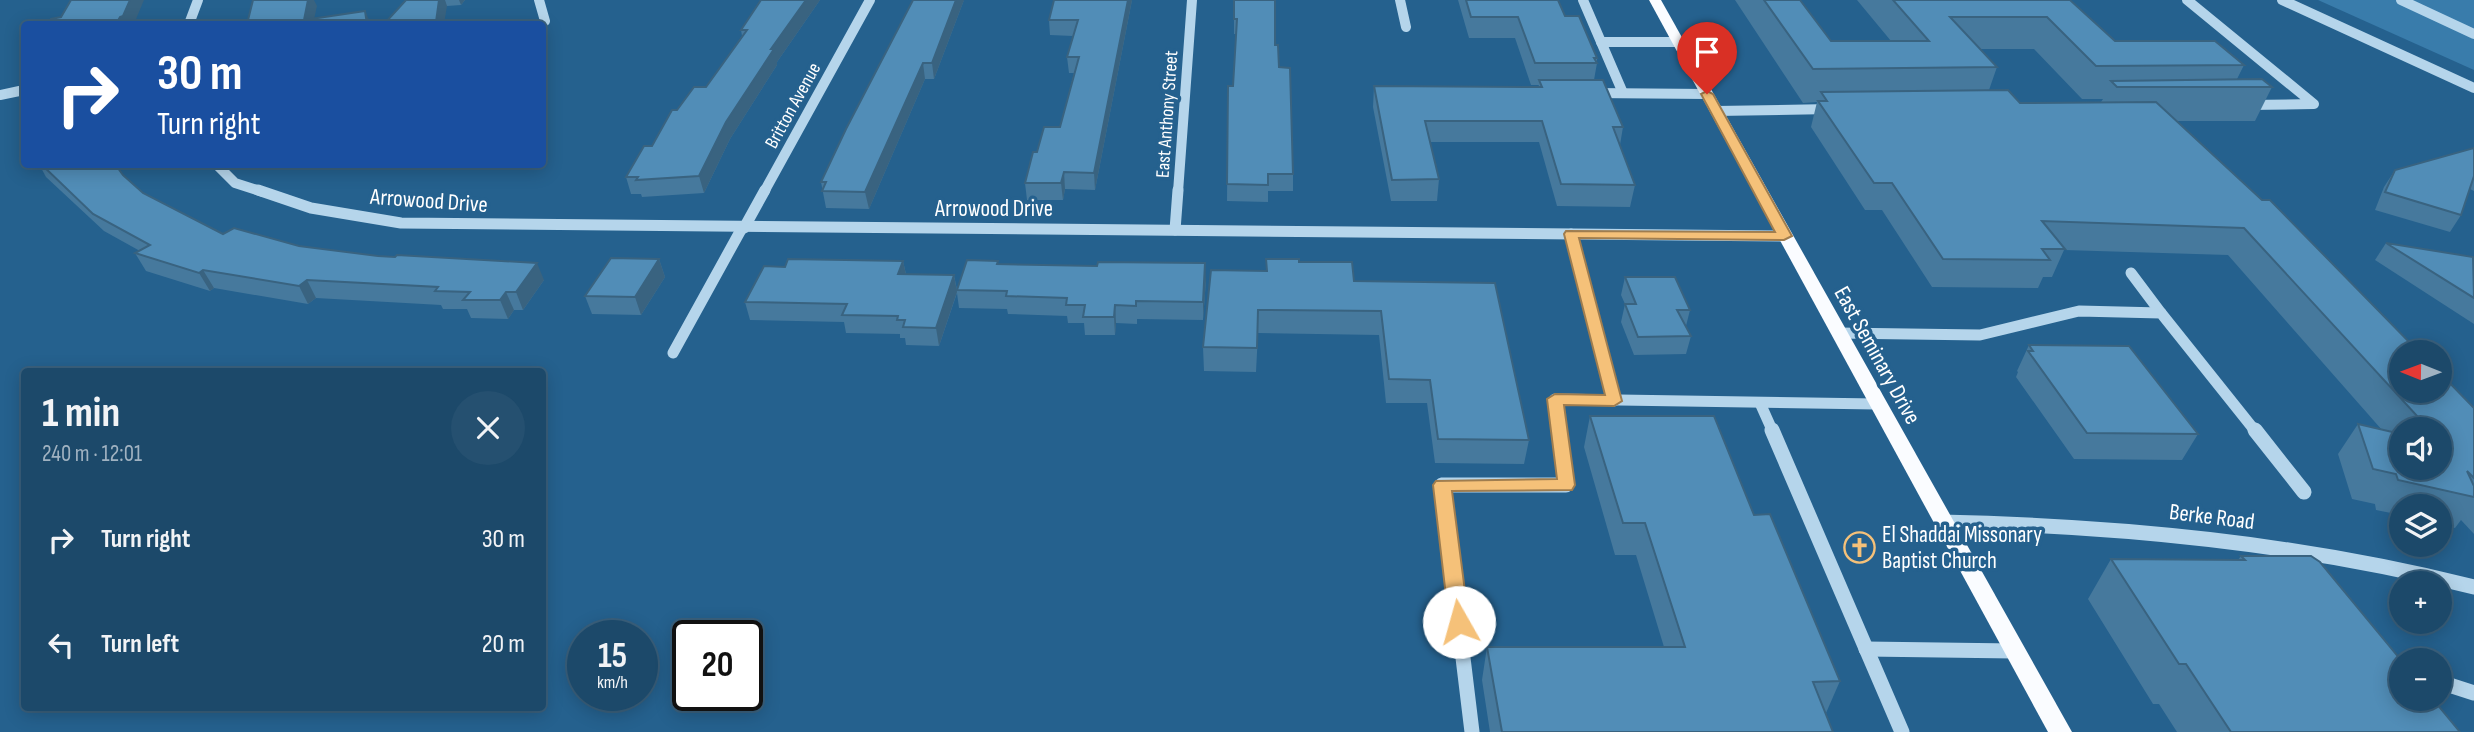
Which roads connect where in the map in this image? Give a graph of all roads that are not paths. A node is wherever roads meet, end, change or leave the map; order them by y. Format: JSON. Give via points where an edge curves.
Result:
{"nodes":[{"id":1,"x":198,"y":0,"type":"edge"},
{"id":2,"x":539,"y":0,"type":"edge"},
{"id":3,"x":870,"y":0,"type":"edge"},
{"id":4,"x":1192,"y":0,"type":"edge"},
{"id":5,"x":1400,"y":0,"type":"edge"},
{"id":6,"x":1583,"y":0,"type":"edge"},
{"id":7,"x":1655,"y":0,"type":"edge"},
{"id":8,"x":2187,"y":0,"type":"edge"},
{"id":9,"x":2282,"y":0,"type":"edge"},
{"id":10,"x":2401,"y":0,"type":"edge"},
{"id":11,"x":190,"y":21,"type":"edge"},
{"id":12,"x":545,"y":21,"type":"dead end"},
{"id":13,"x":1406,"y":27,"type":"dead end"},
{"id":14,"x":2474,"y":34,"type":"edge"},
{"id":15,"x":1601,"y":42,"type":"junction"},
{"id":16,"x":1678,"y":42,"type":"junction"},
{"id":17,"x":2474,"y":88,"type":"edge"},
{"id":18,"x":21,"y":91,"type":"edge"},
{"id":19,"x":1583,"y":93,"type":"edge"},
{"id":20,"x":1623,"y":93,"type":"junction"},
{"id":21,"x":1707,"y":94,"type":"junction"},
{"id":22,"x":0,"y":95,"type":"edge"},
{"id":23,"x":2230,"y":105,"type":"edge"},
{"id":24,"x":1842,"y":109,"type":"edge"},
{"id":25,"x":1716,"y":110,"type":"junction"},
{"id":26,"x":220,"y":168,"type":"edge"},
{"id":27,"x":743,"y":228,"type":"junction"},
{"id":28,"x":1175,"y":230,"type":"junction"},
{"id":29,"x":1571,"y":234,"type":"junction"},
{"id":30,"x":1784,"y":236,"type":"junction"},
{"id":31,"x":2131,"y":273,"type":"dead end"},
{"id":32,"x":2161,"y":313,"type":"junction"},
{"id":33,"x":1838,"y":334,"type":"junction"},
{"id":34,"x":673,"y":353,"type":"dead end"},
{"id":35,"x":1614,"y":401,"type":"junction"},
{"id":36,"x":1760,"y":403,"type":"junction"},
{"id":37,"x":1876,"y":404,"type":"junction"},
{"id":38,"x":2304,"y":492,"type":"dead end"},
{"id":39,"x":1941,"y":522,"type":"junction"},
{"id":40,"x":2474,"y":587,"type":"edge"},
{"id":41,"x":1866,"y":649,"type":"junction"},
{"id":42,"x":2014,"y":651,"type":"junction"},
{"id":43,"x":2452,"y":686,"type":"edge"},
{"id":44,"x":2474,"y":692,"type":"edge"},
{"id":45,"x":1472,"y":732,"type":"edge"},
{"id":46,"x":1902,"y":732,"type":"edge"},
{"id":47,"x":2060,"y":732,"type":"edge"}],
"edges":[{"from":1,"to":11,"type":"street"},
{"from":2,"to":12,"type":"street"},
{"from":3,"to":27,"type":"street","name":"Britton Avenue"},
{"from":4,"to":28,"type":"street","name":"East Anthony Street"},
{"from":5,"to":13,"type":"street"},
{"from":6,"to":15,"type":"street"},
{"from":7,"to":16,"type":"main road","name":"East Seminary Drive"},
{"from":8,"to":23,"type":"street","via":[[2314,104]]},
{"from":9,"to":17,"type":"street"},
{"from":10,"to":14,"type":"street"},
{"from":15,"to":16,"type":"street"},
{"from":15,"to":20,"type":"street"},
{"from":16,"to":21,"type":"main road","name":"East Seminary Drive"},
{"from":18,"to":22,"type":"street"},
{"from":19,"to":20,"type":"street"},
{"from":20,"to":21,"type":"street"},
{"from":21,"to":25,"type":"main road","name":"East Seminary Drive"},
{"from":24,"to":25,"type":"street"},
{"from":25,"to":30,"type":"main road","name":"East Seminary Drive"},
{"from":26,"to":27,"type":"street","name":"Arrowood Drive","via":[[235,183],[311,208],[401,223]]},
{"from":27,"to":28,"type":"street","name":"Arrowood Drive"},
{"from":27,"to":34,"type":"street","name":"Britton Avenue"},
{"from":28,"to":29,"type":"street","name":"Arrowood Drive"},
{"from":29,"to":30,"type":"street","name":"Arrowood Drive"},
{"from":29,"to":35,"type":"street"},
{"from":30,"to":33,"type":"main road","name":"East Seminary Drive"},
{"from":31,"to":32,"type":"street"},
{"from":32,"to":33,"type":"street","via":[[2079,311],[1980,335]]},
{"from":32,"to":38,"type":"street"},
{"from":33,"to":37,"type":"main road","name":"East Seminary Drive"},
{"from":35,"to":36,"type":"street"},
{"from":35,"to":45,"type":"street","via":[[1555,399],[1566,485],[1442,485]]},
{"from":36,"to":37,"type":"street"},
{"from":36,"to":41,"type":"street"},
{"from":37,"to":39,"type":"main road","name":"East Seminary Drive"},
{"from":39,"to":40,"type":"street","name":"Berke Road","via":[[2077,526],[2245,541],[2333,555]]},
{"from":39,"to":42,"type":"main road","name":"East Seminary Drive"},
{"from":41,"to":42,"type":"street"},
{"from":41,"to":46,"type":"street"},
{"from":42,"to":47,"type":"main road","name":"East Seminary Drive"},
{"from":43,"to":44,"type":"street"}]}
